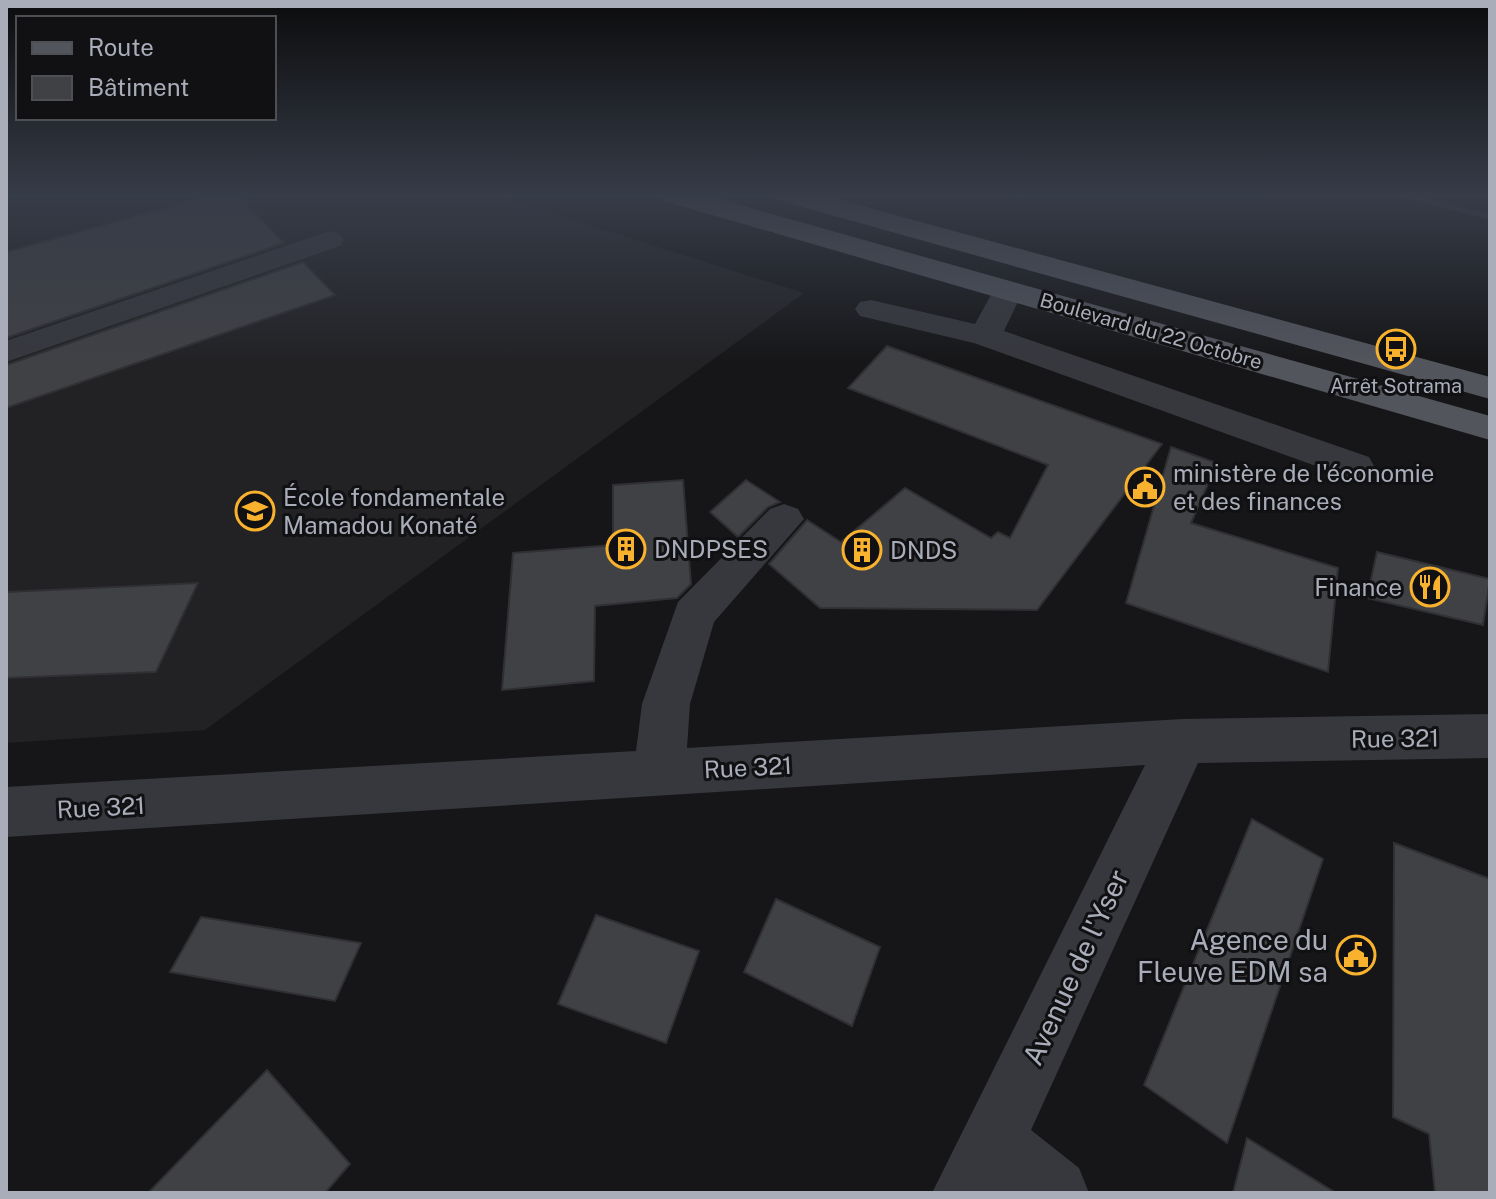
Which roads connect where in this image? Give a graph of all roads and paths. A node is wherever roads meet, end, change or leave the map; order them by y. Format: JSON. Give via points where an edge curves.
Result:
{"nodes":[{"id":1,"x":298,"y":251,"type":"edge"},
{"id":2,"x":868,"y":251,"type":"edge"},
{"id":3,"x":993,"y":251,"type":"edge"},
{"id":4,"x":1008,"y":291,"type":"junction"},
{"id":5,"x":871,"y":309,"type":"dead end"},
{"id":6,"x":985,"y":336,"type":"junction"},
{"id":7,"x":6,"y":352,"type":"edge"},
{"id":8,"x":1490,"y":388,"type":"edge"},
{"id":9,"x":1490,"y":428,"type":"edge"},
{"id":10,"x":1355,"y":466,"type":"dead end"},
{"id":11,"x":784,"y":519,"type":"dead end"},
{"id":12,"x":1490,"y":736,"type":"edge"},
{"id":13,"x":1183,"y":741,"type":"junction"},
{"id":14,"x":659,"y":772,"type":"junction"},
{"id":15,"x":6,"y":812,"type":"edge"},
{"id":16,"x":980,"y":1167,"type":"edge"},
{"id":17,"x":1054,"y":1193,"type":"edge"}],
"edges":[{"from":1,"to":7,"type":"street"},
{"from":2,"to":4,"type":"main road","name":"Boulevard du 22 Octobre"},
{"from":3,"to":8,"type":"main road","name":"Boulevard du 22 Octobre"},
{"from":4,"to":6,"type":"street"},
{"from":4,"to":9,"type":"main road","name":"Boulevard du 22 Octobre"},
{"from":5,"to":6,"type":"street"},
{"from":6,"to":10,"type":"street"},
{"from":11,"to":14,"type":"street","via":[[694,614],[666,704]]},
{"from":12,"to":13,"type":"street","name":"Rue 321"},
{"from":13,"to":14,"type":"street","name":"Rue 321"},
{"from":13,"to":16,"type":"street","name":"Avenue de l'Yser"},
{"from":14,"to":15,"type":"street","name":"Rue 321"},
{"from":16,"to":17,"type":"street"}]}
